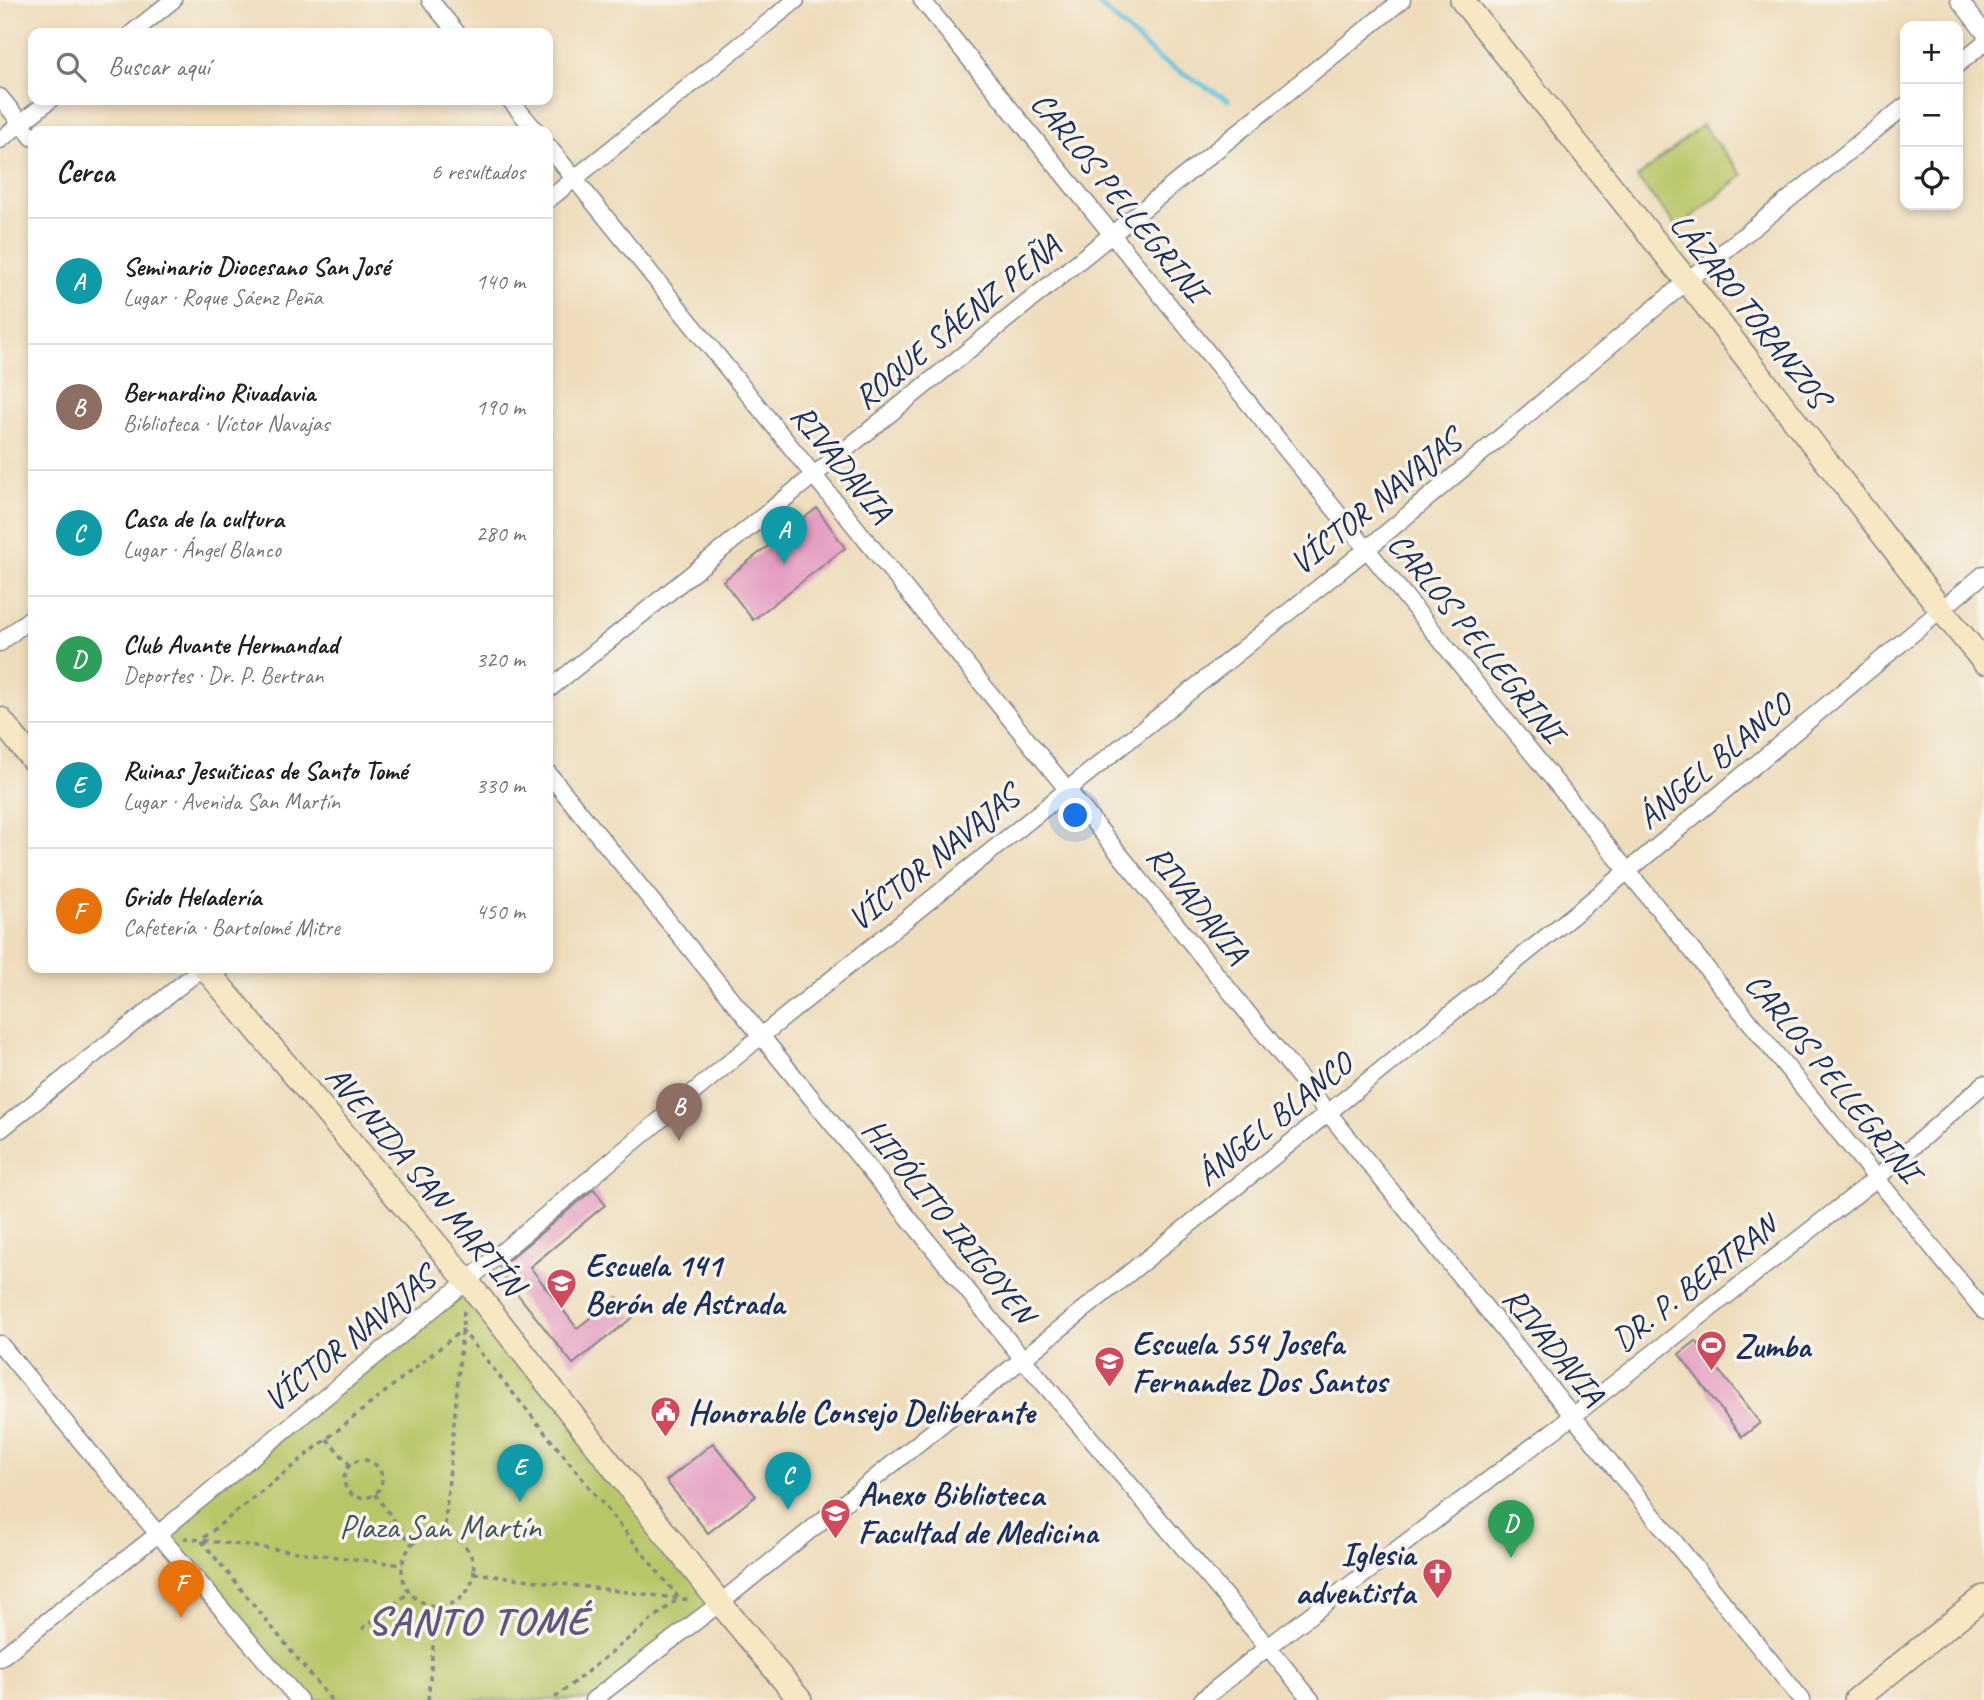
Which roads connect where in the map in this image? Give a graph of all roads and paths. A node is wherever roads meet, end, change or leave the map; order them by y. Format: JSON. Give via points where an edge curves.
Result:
{"nodes":[{"id":1,"x":173,"y":0,"type":"edge"},
{"id":2,"x":430,"y":0,"type":"edge"},
{"id":3,"x":796,"y":0,"type":"edge"},
{"id":4,"x":922,"y":0,"type":"edge"},
{"id":5,"x":1402,"y":0,"type":"edge"},
{"id":6,"x":1461,"y":0,"type":"edge"},
{"id":7,"x":1959,"y":0,"type":"edge"},
{"id":8,"x":138,"y":28,"type":"edge"},
{"id":9,"x":453,"y":28,"type":"edge"},
{"id":10,"x":1984,"y":32,"type":"edge"},
{"id":11,"x":1984,"y":43,"type":"edge"},
{"id":12,"x":1963,"y":60,"type":"edge"},
{"id":13,"x":0,"y":97,"type":"edge"},
{"id":14,"x":44,"y":105,"type":"edge"},
{"id":15,"x":514,"y":105,"type":"edge"},
{"id":16,"x":1900,"y":110,"type":"edge"},
{"id":17,"x":21,"y":123,"type":"junction"},
{"id":18,"x":532,"y":126,"type":"edge"},
{"id":19,"x":28,"y":132,"type":"edge"},
{"id":20,"x":0,"y":140,"type":"edge"},
{"id":21,"x":553,"y":152,"type":"edge"},
{"id":22,"x":574,"y":179,"type":"junction"},
{"id":23,"x":553,"y":196,"type":"edge"},
{"id":24,"x":1112,"y":235,"type":"junction"},
{"id":25,"x":1687,"y":281,"type":"junction"},
{"id":26,"x":813,"y":476,"type":"junction"},
{"id":27,"x":1367,"y":549,"type":"junction"},
{"id":28,"x":1984,"y":574,"type":"edge"},
{"id":29,"x":1942,"y":611,"type":"junction"},
{"id":30,"x":28,"y":620,"type":"edge"},
{"id":31,"x":0,"y":643,"type":"edge"},
{"id":32,"x":1984,"y":662,"type":"edge"},
{"id":33,"x":553,"y":686,"type":"edge"},
{"id":34,"x":0,"y":719,"type":"edge"},
{"id":35,"x":28,"y":754,"type":"edge"},
{"id":36,"x":553,"y":779,"type":"edge"},
{"id":37,"x":1066,"y":789,"type":"junction"},
{"id":38,"x":1628,"y":871,"type":"junction"},
{"id":39,"x":197,"y":973,"type":"edge"},
{"id":40,"x":207,"y":973,"type":"edge"},
{"id":41,"x":761,"y":1036,"type":"junction"},
{"id":42,"x":1984,"y":1084,"type":"edge"},
{"id":43,"x":1328,"y":1113,"type":"junction"},
{"id":44,"x":0,"y":1130,"type":"edge"},
{"id":45,"x":1877,"y":1178,"type":"junction"},
{"id":46,"x":467,"y":1281,"type":"junction"},
{"id":47,"x":1984,"y":1311,"type":"edge"},
{"id":48,"x":463,"y":1330,"type":"junction"},
{"id":49,"x":0,"y":1344,"type":"edge"},
{"id":50,"x":1023,"y":1359,"type":"junction"},
{"id":51,"x":1573,"y":1416,"type":"junction"},
{"id":52,"x":327,"y":1439,"type":"junction"},
{"id":53,"x":350,"y":1465,"type":"junction"},
{"id":54,"x":375,"y":1494,"type":"junction"},
{"id":55,"x":158,"y":1534,"type":"junction"},
{"id":56,"x":444,"y":1535,"type":"junction"},
{"id":57,"x":201,"y":1540,"type":"junction"},
{"id":58,"x":412,"y":1545,"type":"junction"},
{"id":59,"x":403,"y":1565,"type":"junction"},
{"id":60,"x":474,"y":1573,"type":"junction"},
{"id":61,"x":410,"y":1591,"type":"junction"},
{"id":62,"x":1984,"y":1597,"type":"edge"},
{"id":63,"x":679,"y":1598,"type":"junction"},
{"id":64,"x":719,"y":1603,"type":"junction"},
{"id":65,"x":437,"y":1605,"type":"junction"},
{"id":66,"x":362,"y":1629,"type":"dead end"},
{"id":67,"x":1268,"y":1647,"type":"junction"},
{"id":68,"x":0,"y":1658,"type":"edge"},
{"id":69,"x":299,"y":1700,"type":"edge"},
{"id":70,"x":331,"y":1700,"type":"edge"},
{"id":71,"x":428,"y":1700,"type":"edge"},
{"id":72,"x":552,"y":1700,"type":"edge"},
{"id":73,"x":593,"y":1700,"type":"edge"},
{"id":74,"x":800,"y":1700,"type":"edge"},
{"id":75,"x":1202,"y":1700,"type":"edge"},
{"id":76,"x":1311,"y":1700,"type":"edge"},
{"id":77,"x":1802,"y":1700,"type":"edge"},
{"id":78,"x":1856,"y":1700,"type":"edge"}],
"edges":[{"from":1,"to":8,"type":"street"},
{"from":2,"to":9,"type":"street"},
{"from":3,"to":22,"type":"street"},
{"from":4,"to":24,"type":"street","name":"CARLOS PELLEGRINI"},
{"from":5,"to":24,"type":"street","name":"ROQUE SÁENZ PEÑA"},
{"from":6,"to":25,"type":"main road","name":"LÁZARO TORANZOS"},
{"from":7,"to":10,"type":"street"},
{"from":11,"to":12,"type":"street"},
{"from":13,"to":17,"type":"street"},
{"from":14,"to":17,"type":"street"},
{"from":15,"to":18,"type":"street"},
{"from":16,"to":25,"type":"street","name":"VÍCTOR NAVAJAS"},
{"from":17,"to":19,"type":"street"},
{"from":17,"to":20,"type":"street"},
{"from":21,"to":22,"type":"street","name":"RIVADAVIA"},
{"from":22,"to":23,"type":"street"},
{"from":22,"to":26,"type":"street","name":"RIVADAVIA"},
{"from":24,"to":26,"type":"street","name":"ROQUE SÁENZ PEÑA"},
{"from":24,"to":27,"type":"street","name":"CARLOS PELLEGRINI"},
{"from":25,"to":27,"type":"street","name":"VÍCTOR NAVAJAS"},
{"from":25,"to":29,"type":"main road","name":"LÁZARO TORANZOS"},
{"from":26,"to":33,"type":"street","name":"ROQUE SÁENZ PEÑA"},
{"from":26,"to":37,"type":"street","name":"RIVADAVIA"},
{"from":27,"to":37,"type":"street","name":"VÍCTOR NAVAJAS"},
{"from":27,"to":38,"type":"street","name":"CARLOS PELLEGRINI"},
{"from":28,"to":29,"type":"street","name":"ÁNGEL BLANCO"},
{"from":29,"to":32,"type":"main road","name":"LÁZARO TORANZOS"},
{"from":29,"to":38,"type":"street","name":"ÁNGEL BLANCO"},
{"from":30,"to":31,"type":"street"},
{"from":34,"to":35,"type":"main road"},
{"from":36,"to":41,"type":"street","name":"HIPÓLITO IRIGOYEN"},
{"from":37,"to":41,"type":"street","name":"VÍCTOR NAVAJAS"},
{"from":37,"to":43,"type":"street","name":"RIVADAVIA"},
{"from":38,"to":43,"type":"street","name":"ÁNGEL BLANCO"},
{"from":38,"to":45,"type":"street","name":"CARLOS PELLEGRINI"},
{"from":39,"to":44,"type":"street"},
{"from":40,"to":46,"type":"main road","name":"AVENIDA SAN MARTÍN"},
{"from":41,"to":46,"type":"street","name":"VÍCTOR NAVAJAS"},
{"from":41,"to":50,"type":"street","name":"HIPÓLITO IRIGOYEN"},
{"from":42,"to":45,"type":"street","name":"DR. P. BERTRAN"},
{"from":43,"to":50,"type":"street","name":"ÁNGEL BLANCO"},
{"from":43,"to":51,"type":"street","name":"RIVADAVIA"},
{"from":45,"to":47,"type":"street","name":"CARLOS PELLEGRINI"},
{"from":45,"to":51,"type":"street","name":"DR. P. BERTRAN"},
{"from":46,"to":48,"type":"path"},
{"from":46,"to":55,"type":"street","name":"VÍCTOR NAVAJAS"},
{"from":46,"to":64,"type":"main road","name":"AVENIDA SAN MARTÍN"},
{"from":48,"to":52,"type":"path"},
{"from":48,"to":56,"type":"path"},
{"from":48,"to":63,"type":"path"},
{"from":49,"to":55,"type":"street"},
{"from":50,"to":64,"type":"street","name":"ÁNGEL BLANCO"},
{"from":50,"to":67,"type":"street","name":"HIPÓLITO IRIGOYEN"},
{"from":51,"to":67,"type":"street","name":"DR. P. BERTRAN"},
{"from":51,"to":77,"type":"street","name":"RIVADAVIA"},
{"from":52,"to":53,"type":"path"},
{"from":52,"to":57,"type":"path"},
{"from":53,"to":54,"type":"path","via":[[344,1483],[351,1493],[363,1498]]},
{"from":53,"to":54,"type":"path","via":[[367,1460],[377,1467],[381,1484]]},
{"from":54,"to":58,"type":"path"},
{"from":55,"to":57,"type":"path"},
{"from":55,"to":68,"type":"street","name":"VÍCTOR NAVAJAS"},
{"from":55,"to":69,"type":"street"},
{"from":56,"to":58,"type":"path","via":[[422,1538]]},
{"from":56,"to":60,"type":"path","via":[[470,1552]]},
{"from":57,"to":59,"type":"path"},
{"from":57,"to":70,"type":"path"},
{"from":58,"to":59,"type":"path"},
{"from":59,"to":61,"type":"path"},
{"from":60,"to":63,"type":"path"},
{"from":60,"to":65,"type":"path","via":[[462,1597]]},
{"from":61,"to":65,"type":"path","via":[[419,1600]]},
{"from":61,"to":66,"type":"path"},
{"from":62,"to":78,"type":"main road"},
{"from":63,"to":64,"type":"path"},
{"from":63,"to":72,"type":"path"},
{"from":64,"to":73,"type":"street","name":"ÁNGEL BLANCO"},
{"from":64,"to":74,"type":"main road","name":"AVENIDA SAN MARTÍN"},
{"from":65,"to":71,"type":"path"},
{"from":67,"to":75,"type":"street","name":"DR. P. BERTRAN"},
{"from":67,"to":76,"type":"street","name":"HIPÓLITO IRIGOYEN"}]}
